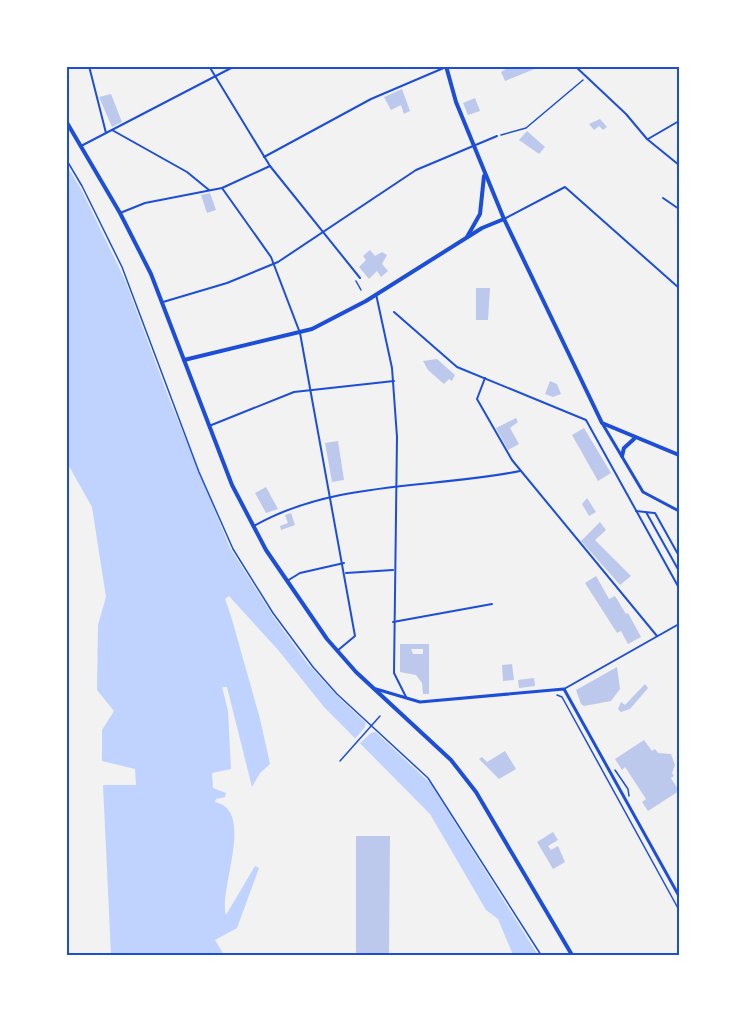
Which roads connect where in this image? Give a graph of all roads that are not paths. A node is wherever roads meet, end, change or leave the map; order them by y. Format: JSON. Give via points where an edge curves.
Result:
{"nodes":[{"id":1,"x":89,"y":66,"type":"edge"},
{"id":2,"x":209,"y":66,"type":"edge"},
{"id":3,"x":235,"y":66,"type":"edge"},
{"id":4,"x":575,"y":66,"type":"edge"},
{"id":5,"x":446,"y":67,"type":"edge"},
{"id":6,"x":215,"y":75,"type":"junction"},
{"id":7,"x":66,"y":121,"type":"edge"},
{"id":8,"x":679,"y":121,"type":"edge"},
{"id":9,"x":112,"y":130,"type":"junction"},
{"id":10,"x":106,"y":133,"type":"junction"},
{"id":11,"x":497,"y":136,"type":"road end"},
{"id":12,"x":647,"y":139,"type":"junction"},
{"id":13,"x":473,"y":145,"type":"junction"},
{"id":14,"x":81,"y":146,"type":"junction"},
{"id":15,"x":264,"y":157,"type":"junction"},
{"id":16,"x":679,"y":165,"type":"edge"},
{"id":17,"x":270,"y":166,"type":"junction"},
{"id":18,"x":484,"y":172,"type":"junction"},
{"id":19,"x":222,"y":188,"type":"junction"},
{"id":20,"x":209,"y":190,"type":"junction"},
{"id":21,"x":663,"y":198,"type":"dead end"},
{"id":22,"x":679,"y":209,"type":"edge"},
{"id":23,"x":120,"y":213,"type":"junction"},
{"id":24,"x":504,"y":219,"type":"junction"},
{"id":25,"x":324,"y":233,"type":"junction"},
{"id":26,"x":466,"y":239,"type":"junction"},
{"id":27,"x":273,"y":264,"type":"junction"},
{"id":28,"x":358,"y":276,"type":"road end"},
{"id":29,"x":679,"y":288,"type":"edge"},
{"id":30,"x":376,"y":294,"type":"junction"},
{"id":31,"x":163,"y":302,"type":"junction"},
{"id":32,"x":394,"y":312,"type":"dead end"},
{"id":33,"x":300,"y":333,"type":"junction"},
{"id":34,"x":184,"y":360,"type":"junction"},
{"id":35,"x":485,"y":378,"type":"junction"},
{"id":36,"x":394,"y":381,"type":"junction"},
{"id":37,"x":312,"y":390,"type":"junction"},
{"id":38,"x":602,"y":423,"type":"junction"},
{"id":39,"x":209,"y":426,"type":"junction"},
{"id":40,"x":634,"y":438,"type":"junction"},
{"id":41,"x":679,"y":455,"type":"edge"},
{"id":42,"x":622,"y":456,"type":"junction"},
{"id":43,"x":520,"y":471,"type":"junction"},
{"id":44,"x":397,"y":488,"type":"junction"},
{"id":45,"x":331,"y":496,"type":"junction"},
{"id":46,"x":636,"y":510,"type":"junction"},
{"id":47,"x":679,"y":511,"type":"edge"},
{"id":48,"x":646,"y":512,"type":"junction"},
{"id":49,"x":655,"y":513,"type":"junction"},
{"id":50,"x":650,"y":518,"type":"junction"},
{"id":51,"x":644,"y":524,"type":"junction"},
{"id":52,"x":253,"y":526,"type":"junction"},
{"id":53,"x":679,"y":556,"type":"edge"},
{"id":54,"x":344,"y":563,"type":"junction"},
{"id":55,"x":393,"y":570,"type":"junction"},
{"id":56,"x":679,"y":572,"type":"edge"},
{"id":57,"x":346,"y":573,"type":"junction"},
{"id":58,"x":286,"y":581,"type":"junction"},
{"id":59,"x":679,"y":588,"type":"edge"},
{"id":60,"x":492,"y":604,"type":"dead end"},
{"id":61,"x":393,"y":622,"type":"junction"},
{"id":62,"x":679,"y":624,"type":"edge"},
{"id":63,"x":657,"y":636,"type":"junction"},
{"id":64,"x":337,"y":651,"type":"junction"},
{"id":65,"x":373,"y":688,"type":"junction"},
{"id":66,"x":564,"y":689,"type":"junction"},
{"id":67,"x":407,"y":699,"type":"junction"},
{"id":68,"x":679,"y":896,"type":"edge"},
{"id":69,"x":572,"y":955,"type":"edge"}],
"edges":[{"from":1,"to":10,"type":"street"},
{"from":2,"to":6,"type":"street"},
{"from":3,"to":6,"type":"street"},
{"from":4,"to":12,"type":"street"},
{"from":5,"to":13,"type":"main road"},
{"from":5,"to":15,"type":"street","via":[[371,99]]},
{"from":6,"to":9,"type":"street"},
{"from":6,"to":15,"type":"street"},
{"from":7,"to":14,"type":"main road"},
{"from":8,"to":12,"type":"street"},
{"from":9,"to":10,"type":"street"},
{"from":9,"to":20,"type":"street","via":[[188,172]]},
{"from":10,"to":14,"type":"street"},
{"from":11,"to":13,"type":"street"},
{"from":12,"to":16,"type":"street"},
{"from":13,"to":18,"type":"main road"},
{"from":13,"to":25,"type":"street","via":[[416,170]]},
{"from":14,"to":23,"type":"main road"},
{"from":15,"to":17,"type":"street"},
{"from":17,"to":19,"type":"street"},
{"from":17,"to":25,"type":"street"},
{"from":18,"to":24,"type":"main road"},
{"from":18,"to":26,"type":"main road","via":[[480,214]]},
{"from":19,"to":20,"type":"street"},
{"from":19,"to":27,"type":"street","via":[[262,242]]},
{"from":20,"to":23,"type":"street","via":[[141,204]]},
{"from":21,"to":22,"type":"street"},
{"from":23,"to":31,"type":"main road"},
{"from":24,"to":26,"type":"main road"},
{"from":24,"to":29,"type":"street","via":[[565,187]]},
{"from":24,"to":38,"type":"main road"},
{"from":25,"to":27,"type":"street"},
{"from":25,"to":28,"type":"street"},
{"from":26,"to":30,"type":"main road"},
{"from":27,"to":31,"type":"street"},
{"from":27,"to":33,"type":"street"},
{"from":30,"to":33,"type":"main road"},
{"from":30,"to":36,"type":"street"},
{"from":31,"to":34,"type":"main road"},
{"from":32,"to":35,"type":"street","via":[[457,367]]},
{"from":33,"to":34,"type":"main road"},
{"from":33,"to":37,"type":"street"},
{"from":34,"to":39,"type":"main road"},
{"from":35,"to":43,"type":"street","via":[[477,399]]},
{"from":35,"to":46,"type":"street","via":[[586,420]]},
{"from":36,"to":37,"type":"street"},
{"from":36,"to":44,"type":"street"},
{"from":37,"to":39,"type":"street","via":[[278,397]]},
{"from":37,"to":45,"type":"street"},
{"from":38,"to":40,"type":"main road"},
{"from":38,"to":42,"type":"street"},
{"from":39,"to":52,"type":"main road"},
{"from":40,"to":41,"type":"main road"},
{"from":40,"to":42,"type":"main road"},
{"from":42,"to":47,"type":"street","via":[[643,492]]},
{"from":43,"to":44,"type":"street"},
{"from":43,"to":63,"type":"street"},
{"from":44,"to":45,"type":"street"},
{"from":44,"to":55,"type":"street"},
{"from":45,"to":52,"type":"street"},
{"from":45,"to":54,"type":"street"},
{"from":46,"to":48,"type":"street"},
{"from":46,"to":51,"type":"street"},
{"from":48,"to":49,"type":"street"},
{"from":48,"to":50,"type":"street"},
{"from":49,"to":50,"type":"street"},
{"from":49,"to":53,"type":"street"},
{"from":50,"to":51,"type":"street"},
{"from":50,"to":56,"type":"street"},
{"from":51,"to":59,"type":"street"},
{"from":52,"to":58,"type":"main road"},
{"from":54,"to":57,"type":"street"},
{"from":54,"to":58,"type":"street","via":[[300,573]]},
{"from":55,"to":57,"type":"street"},
{"from":55,"to":61,"type":"street"},
{"from":57,"to":64,"type":"street","via":[[355,636]]},
{"from":58,"to":64,"type":"main road"},
{"from":60,"to":61,"type":"street"},
{"from":61,"to":67,"type":"street","via":[[394,673]]},
{"from":62,"to":63,"type":"street"},
{"from":63,"to":66,"type":"street"},
{"from":64,"to":65,"type":"main road"},
{"from":65,"to":67,"type":"street"},
{"from":65,"to":69,"type":"main road","via":[[451,760],[476,792]]},
{"from":66,"to":67,"type":"street","via":[[420,702]]},
{"from":66,"to":68,"type":"street"}]}
